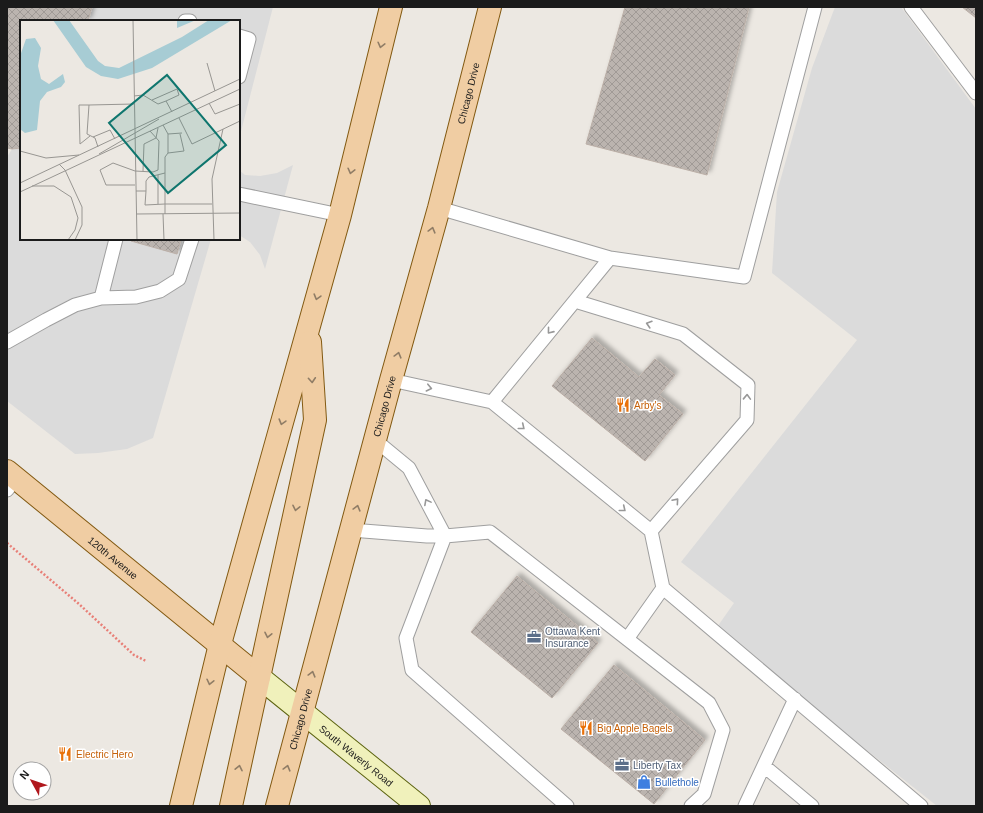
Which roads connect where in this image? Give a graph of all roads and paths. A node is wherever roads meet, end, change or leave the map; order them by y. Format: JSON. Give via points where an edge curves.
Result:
{"nodes":[{"id":1,"x":391,"y":7,"type":"edge"},
{"id":2,"x":490,"y":7,"type":"edge"},
{"id":3,"x":815,"y":7,"type":"edge"},
{"id":4,"x":911,"y":7,"type":"edge"},
{"id":5,"x":240,"y":36,"type":"edge"},
{"id":6,"x":240,"y":72,"type":"edge"},
{"id":7,"x":976,"y":93,"type":"edge"},
{"id":8,"x":240,"y":194,"type":"edge"},
{"id":9,"x":439,"y":208,"type":"junction"},
{"id":10,"x":340,"y":215,"type":"junction"},
{"id":11,"x":116,"y":240,"type":"edge"},
{"id":12,"x":192,"y":240,"type":"edge"},
{"id":13,"x":610,"y":258,"type":"junction"},
{"id":14,"x":101,"y":298,"type":"junction"},
{"id":15,"x":575,"y":301,"type":"junction"},
{"id":16,"x":309,"y":327,"type":"junction"},
{"id":17,"x":7,"y":342,"type":"edge"},
{"id":18,"x":391,"y":380,"type":"junction"},
{"id":19,"x":492,"y":402,"type":"junction"},
{"id":20,"x":375,"y":440,"type":"junction"},
{"id":21,"x":10,"y":480,"type":"edge"},
{"id":22,"x":351,"y":530,"type":"junction"},
{"id":23,"x":651,"y":531,"type":"junction"},
{"id":24,"x":446,"y":536,"type":"junction"},
{"id":25,"x":7,"y":543,"type":"edge"},
{"id":26,"x":663,"y":588,"type":"junction"},
{"id":27,"x":627,"y":639,"type":"junction"},
{"id":28,"x":220,"y":644,"type":"junction"},
{"id":29,"x":146,"y":661,"type":"dead end"},
{"id":30,"x":259,"y":677,"type":"junction"},
{"id":31,"x":795,"y":699,"type":"junction"},
{"id":32,"x":302,"y":712,"type":"junction"},
{"id":33,"x":764,"y":766,"type":"junction"},
{"id":34,"x":181,"y":806,"type":"edge"},
{"id":35,"x":231,"y":806,"type":"edge"},
{"id":36,"x":277,"y":806,"type":"edge"},
{"id":37,"x":419,"y":806,"type":"edge"},
{"id":38,"x":567,"y":806,"type":"edge"},
{"id":39,"x":691,"y":806,"type":"edge"},
{"id":40,"x":745,"y":806,"type":"edge"},
{"id":41,"x":812,"y":806,"type":"edge"},
{"id":42,"x":921,"y":806,"type":"edge"}],
"edges":[{"from":1,"to":10,"type":"main road","one_way":true},
{"from":2,"to":9,"type":"main road","name":"Chicago Drive"},
{"from":3,"to":13,"type":"lane","via":[[744,277]]},
{"from":4,"to":7,"type":"lane"},
{"from":5,"to":6,"type":"lane","via":[[249,39]]},
{"from":8,"to":10,"type":"lane"},
{"from":9,"to":13,"type":"lane"},
{"from":18,"to":9,"type":"main road","name":"Chicago Drive","one_way":true},
{"from":10,"to":16,"type":"main road","one_way":true},
{"from":11,"to":14,"type":"lane"},
{"from":12,"to":14,"type":"lane","via":[[179,280],[160,291],[136,297]]},
{"from":13,"to":15,"type":"lane"},
{"from":14,"to":17,"type":"lane","via":[[75,305]]},
{"from":15,"to":19,"type":"lane","one_way":true},
{"from":23,"to":15,"type":"lane","one_way":true,"via":[[747,420],[748,385],[683,334]]},
{"from":16,"to":28,"type":"main road","one_way":true},
{"from":16,"to":30,"type":"main road","one_way":true,"via":[[315,420]]},
{"from":18,"to":19,"type":"lane","one_way":true},
{"from":18,"to":20,"type":"main road","name":"Chicago Drive"},
{"from":19,"to":23,"type":"lane","one_way":true},
{"from":22,"to":20,"type":"main road","name":"Chicago Drive","one_way":true},
{"from":24,"to":20,"type":"lane","one_way":true,"via":[[409,468]]},
{"from":21,"to":28,"type":"main road","name":"120th Avenue"},
{"from":22,"to":24,"type":"lane"},
{"from":32,"to":22,"type":"main road","name":"Chicago Drive","one_way":true},
{"from":23,"to":26,"type":"lane"},
{"from":24,"to":27,"type":"lane","via":[[490,532]]},
{"from":24,"to":38,"type":"lane","via":[[406,638],[412,670]]},
{"from":25,"to":29,"type":"path","via":[[134,655]]},
{"from":26,"to":27,"type":"lane"},
{"from":26,"to":31,"type":"lane"},
{"from":27,"to":39,"type":"lane","via":[[709,703],[723,730],[704,794]]},
{"from":28,"to":30,"type":"main road","name":"South Waverly Road"},
{"from":28,"to":34,"type":"main road","one_way":true},
{"from":30,"to":32,"type":"main road","name":"South Waverly Road"},
{"from":35,"to":30,"type":"main road","one_way":true},
{"from":31,"to":33,"type":"lane"},
{"from":31,"to":42,"type":"lane"},
{"from":36,"to":32,"type":"main road","name":"Chicago Drive","one_way":true},
{"from":32,"to":37,"type":"main road","name":"South Waverly Road"},
{"from":33,"to":40,"type":"lane"},
{"from":33,"to":41,"type":"lane"}]}
